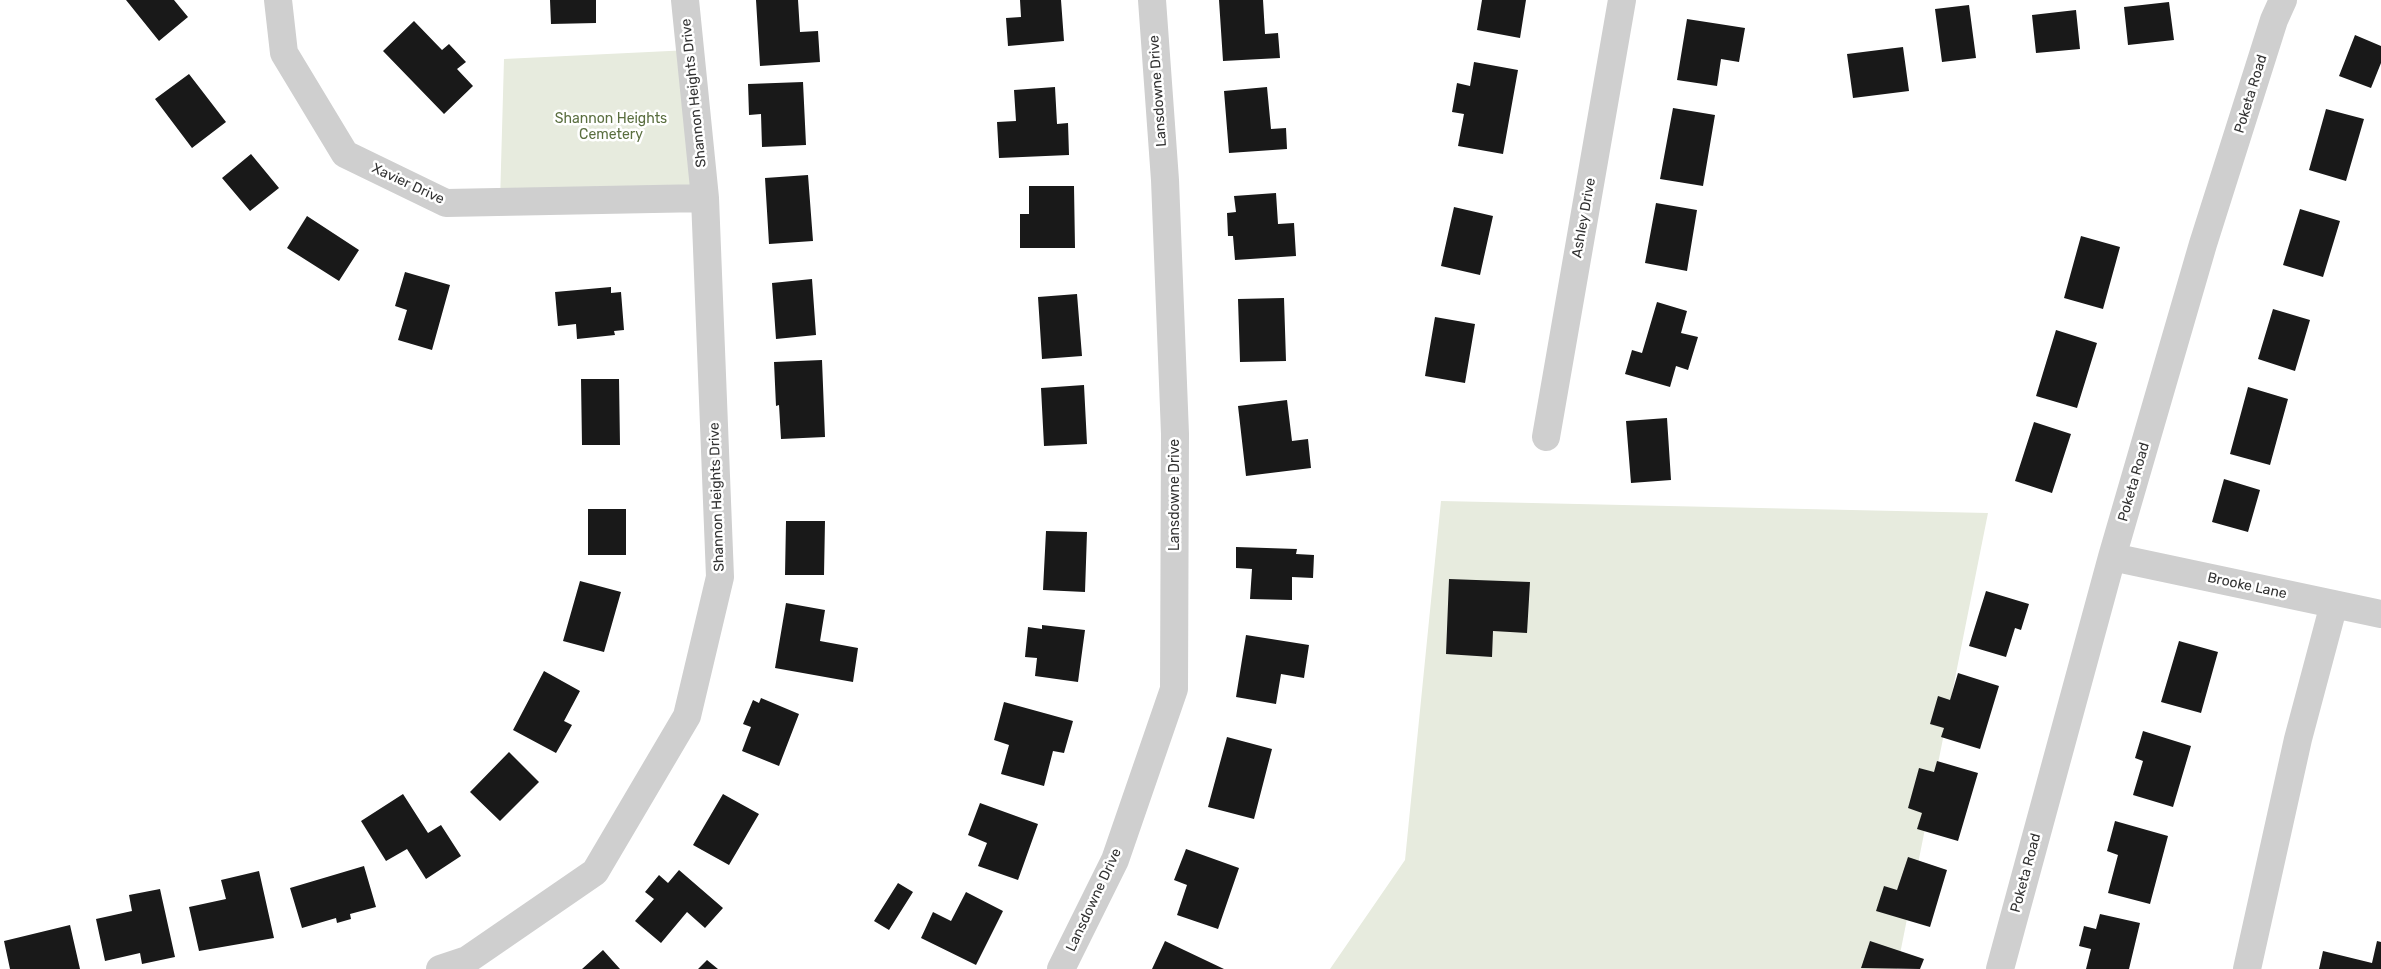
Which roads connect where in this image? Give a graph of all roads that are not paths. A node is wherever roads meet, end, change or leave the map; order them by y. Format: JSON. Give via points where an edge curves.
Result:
{"nodes":[{"id":1,"x":278,"y":0,"type":"edge"},
{"id":2,"x":685,"y":0,"type":"edge"},
{"id":3,"x":1152,"y":0,"type":"edge"},
{"id":4,"x":1622,"y":0,"type":"edge"},
{"id":5,"x":2283,"y":0,"type":"edge"},
{"id":6,"x":705,"y":198,"type":"junction"},
{"id":7,"x":1546,"y":437,"type":"dead end"},
{"id":8,"x":2112,"y":557,"type":"junction"},
{"id":9,"x":2334,"y":604,"type":"junction"},
{"id":10,"x":2381,"y":614,"type":"edge"},
{"id":11,"x":440,"y":969,"type":"edge"},
{"id":12,"x":1061,"y":969,"type":"edge"},
{"id":13,"x":2000,"y":969,"type":"edge"},
{"id":14,"x":2247,"y":969,"type":"edge"}],
"edges":[{"from":1,"to":6,"type":"street","name":"Xavier Drive","via":[[284,53],[345,154],[446,203]]},
{"from":2,"to":6,"type":"street","name":"Shannon Heights Drive"},
{"from":3,"to":12,"type":"street","name":"Lansdowne Drive","via":[[1165,180],[1175,434],[1174,689],[1115,860]]},
{"from":4,"to":7,"type":"street","name":"Ashley Drive"},
{"from":5,"to":8,"type":"street","name":"Poketa Road","via":[[2206,235]]},
{"from":6,"to":11,"type":"street","name":"Shannon Heights Drive","via":[[720,577],[687,716],[595,872],[467,960]]},
{"from":8,"to":9,"type":"street","name":"Brooke Lane"},
{"from":8,"to":13,"type":"street","name":"Poketa Road"},
{"from":9,"to":10,"type":"street","name":"Brooke Lane"},
{"from":9,"to":14,"type":"street","via":[[2298,739]]}]}
